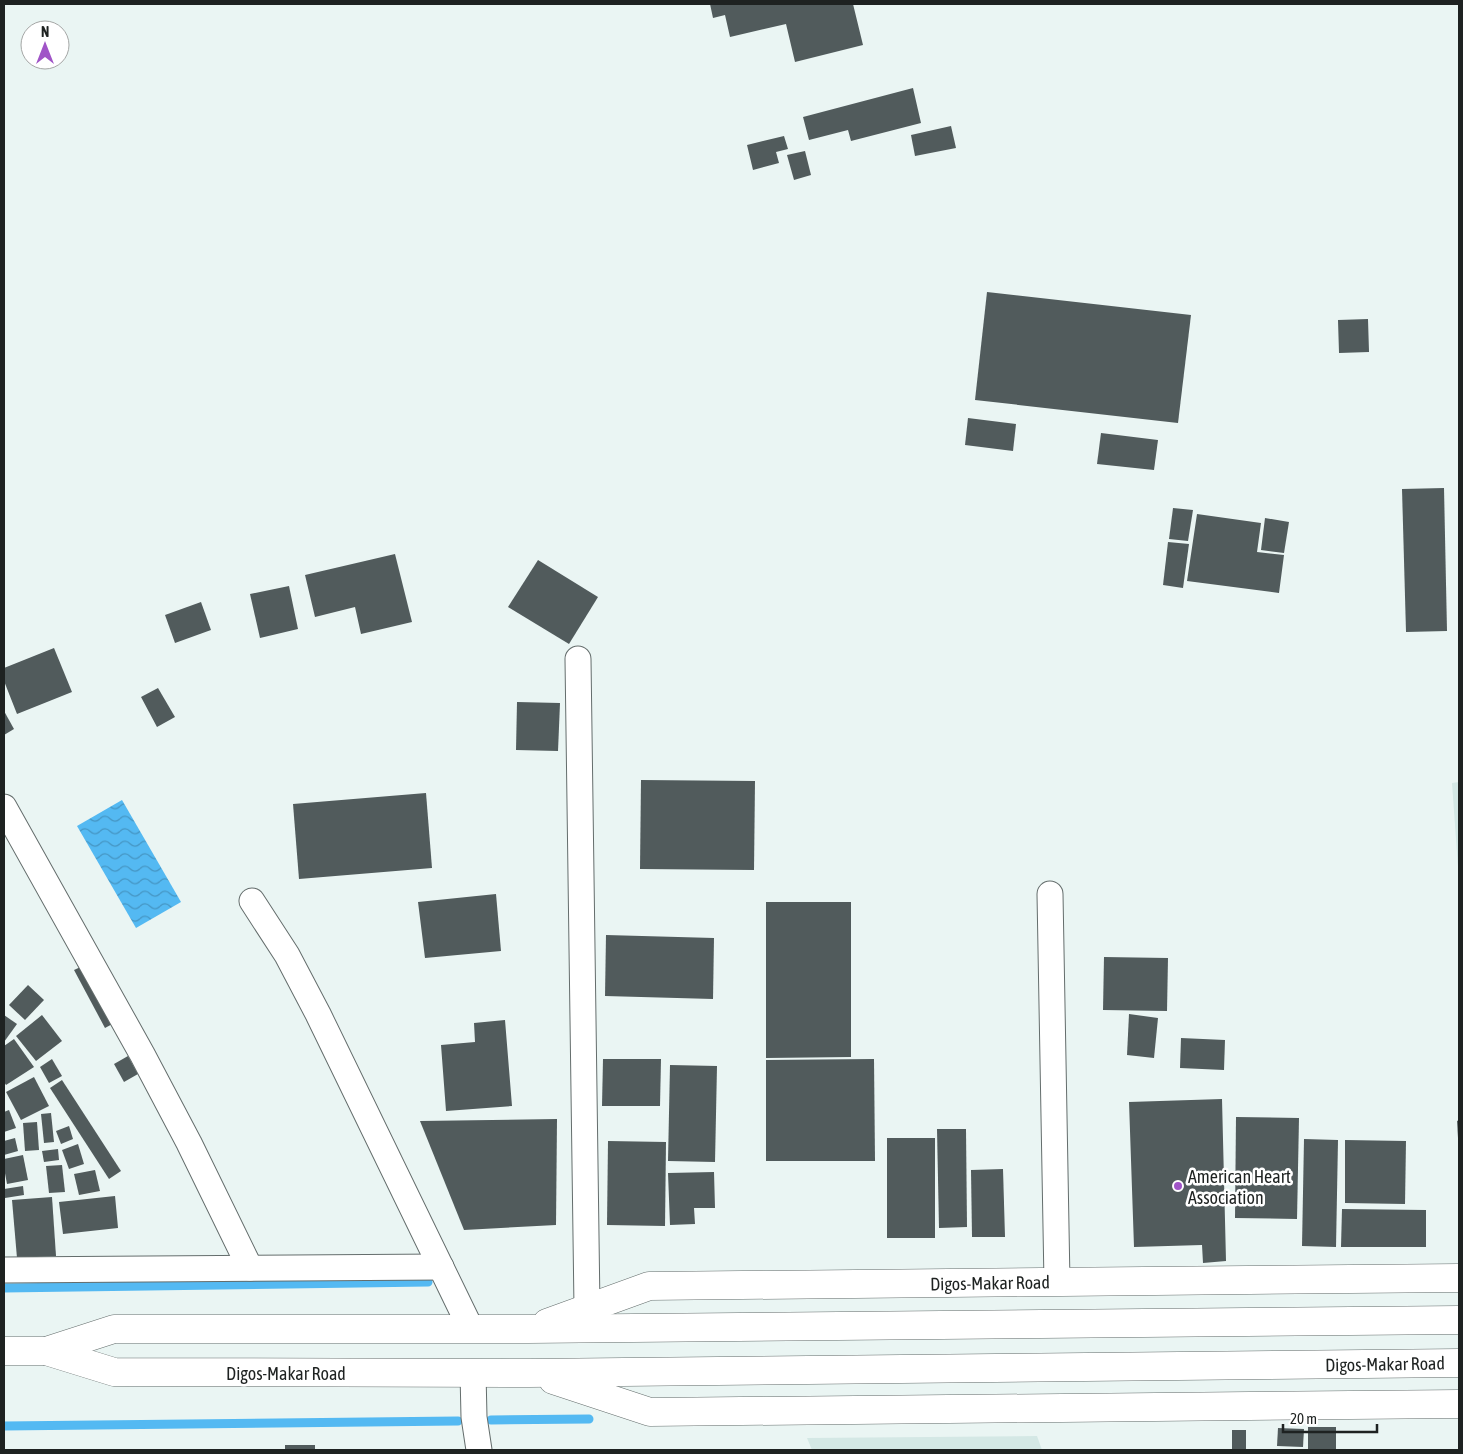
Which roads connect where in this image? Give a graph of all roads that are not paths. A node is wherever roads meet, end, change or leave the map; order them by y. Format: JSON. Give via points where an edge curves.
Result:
{"nodes":[{"id":1,"x":578,"y":659,"type":"dead end"},
{"id":2,"x":4,"y":807,"type":"edge"},
{"id":3,"x":1050,"y":894,"type":"dead end"},
{"id":4,"x":252,"y":901,"type":"dead end"},
{"id":5,"x":6,"y":1265,"type":"edge"},
{"id":6,"x":441,"y":1267,"type":"junction"},
{"id":7,"x":250,"y":1268,"type":"junction"},
{"id":8,"x":1459,"y":1278,"type":"edge"},
{"id":9,"x":1057,"y":1282,"type":"junction"},
{"id":10,"x":587,"y":1308,"type":"junction"},
{"id":11,"x":1459,"y":1320,"type":"edge"},
{"id":12,"x":471,"y":1329,"type":"junction"},
{"id":13,"x":529,"y":1329,"type":"junction"},
{"id":14,"x":4,"y":1351,"type":"edge"},
{"id":15,"x":46,"y":1351,"type":"junction"},
{"id":16,"x":1459,"y":1363,"type":"edge"},
{"id":17,"x":473,"y":1373,"type":"junction"},
{"id":18,"x":530,"y":1373,"type":"junction"},
{"id":19,"x":1459,"y":1404,"type":"edge"},
{"id":20,"x":479,"y":1450,"type":"edge"}],
"edges":[{"from":1,"to":10,"type":"street"},
{"from":2,"to":7,"type":"street","via":[[189,1143]]},
{"from":3,"to":9,"type":"street"},
{"from":4,"to":6,"type":"street","via":[[287,955],[318,1014]]},
{"from":5,"to":7,"type":"street"},
{"from":6,"to":7,"type":"street"},
{"from":6,"to":12,"type":"street"},
{"from":8,"to":9,"type":"main road","name":"Digos-Makar Road"},
{"from":9,"to":10,"type":"main road","name":"Digos-Makar Road","via":[[649,1286]]},
{"from":10,"to":13,"type":"main road","name":"Digos-Makar Road"},
{"from":11,"to":13,"type":"main road","name":"Digos-Makar Road"},
{"from":12,"to":13,"type":"main road","name":"Digos-Makar Road"},
{"from":12,"to":15,"type":"main road","name":"Digos-Makar Road","via":[[114,1329]]},
{"from":14,"to":15,"type":"main road","name":"Digos-Makar Road"},
{"from":15,"to":17,"type":"main road","name":"Digos-Makar Road","via":[[114,1372]]},
{"from":16,"to":18,"type":"main road","name":"Digos-Makar Road"},
{"from":17,"to":18,"type":"main road","name":"Digos-Makar Road"},
{"from":17,"to":20,"type":"street"},
{"from":18,"to":19,"type":"main road","name":"Digos-Makar Road","via":[[650,1412]]}]}
